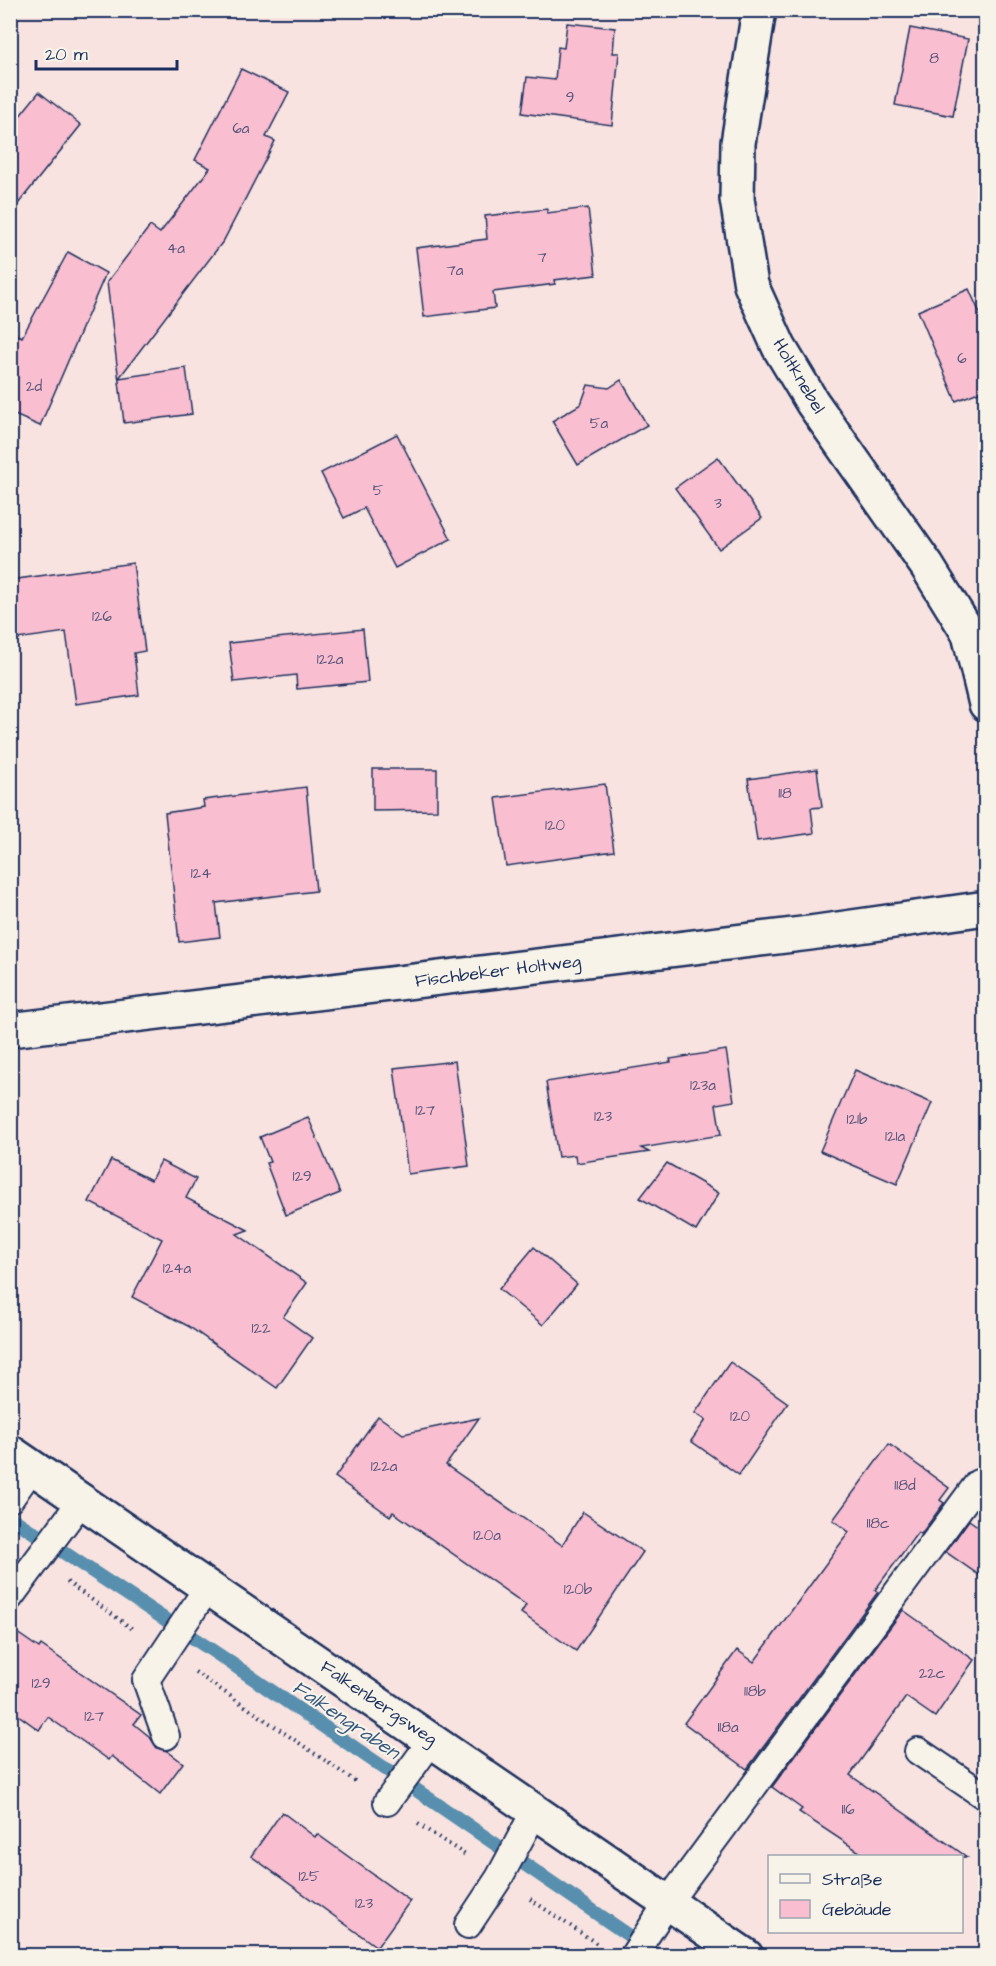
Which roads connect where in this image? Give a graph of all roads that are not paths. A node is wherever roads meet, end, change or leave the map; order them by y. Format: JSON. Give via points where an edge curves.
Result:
{"nodes":[{"id":1,"x":759,"y":10,"type":"edge"},
{"id":2,"x":986,"y":704,"type":"edge"},
{"id":3,"x":986,"y":908,"type":"edge"},
{"id":4,"x":10,"y":1030,"type":"edge"},
{"id":5,"x":22,"y":1459,"type":"edge"},
{"id":6,"x":978,"y":1483,"type":"dead end"},
{"id":7,"x":11,"y":1499,"type":"edge"},
{"id":8,"x":82,"y":1500,"type":"junction"},
{"id":9,"x":208,"y":1587,"type":"junction"},
{"id":10,"x":10,"y":1597,"type":"edge"},
{"id":11,"x":166,"y":1736,"type":"dead end"},
{"id":12,"x":432,"y":1740,"type":"junction"},
{"id":13,"x":918,"y":1751,"type":"dead end"},
{"id":14,"x":397,"y":1788,"type":"road end"},
{"id":15,"x":986,"y":1797,"type":"edge"},
{"id":16,"x":535,"y":1811,"type":"junction"},
{"id":17,"x":668,"y":1902,"type":"junction"},
{"id":18,"x":468,"y":1925,"type":"dead end"},
{"id":19,"x":634,"y":1955,"type":"edge"},
{"id":20,"x":746,"y":1956,"type":"edge"}],
"edges":[{"from":1,"to":2,"type":"street","name":"Holtknebel","via":[[738,143],[738,199],[751,285],[779,348],[812,402],[927,566],[969,634]]},
{"from":3,"to":4,"type":"street","name":"Fischbeker Holtweg","via":[[798,935]]},
{"from":5,"to":7,"type":"lane"},
{"from":5,"to":8,"type":"street","name":"Falkenbergsweg"},
{"from":6,"to":17,"type":"lane"},
{"from":8,"to":9,"type":"street","name":"Falkenbergsweg"},
{"from":8,"to":10,"type":"lane"},
{"from":9,"to":11,"type":"lane","via":[[146,1680]]},
{"from":9,"to":12,"type":"street","name":"Falkenbergsweg"},
{"from":12,"to":14,"type":"lane"},
{"from":12,"to":16,"type":"street","name":"Falkenbergsweg"},
{"from":13,"to":15,"type":"lane"},
{"from":16,"to":17,"type":"street","name":"Falkenbergsweg"},
{"from":16,"to":18,"type":"lane"},
{"from":17,"to":19,"type":"lane"},
{"from":17,"to":20,"type":"street","name":"Falkenbergsweg"}]}
